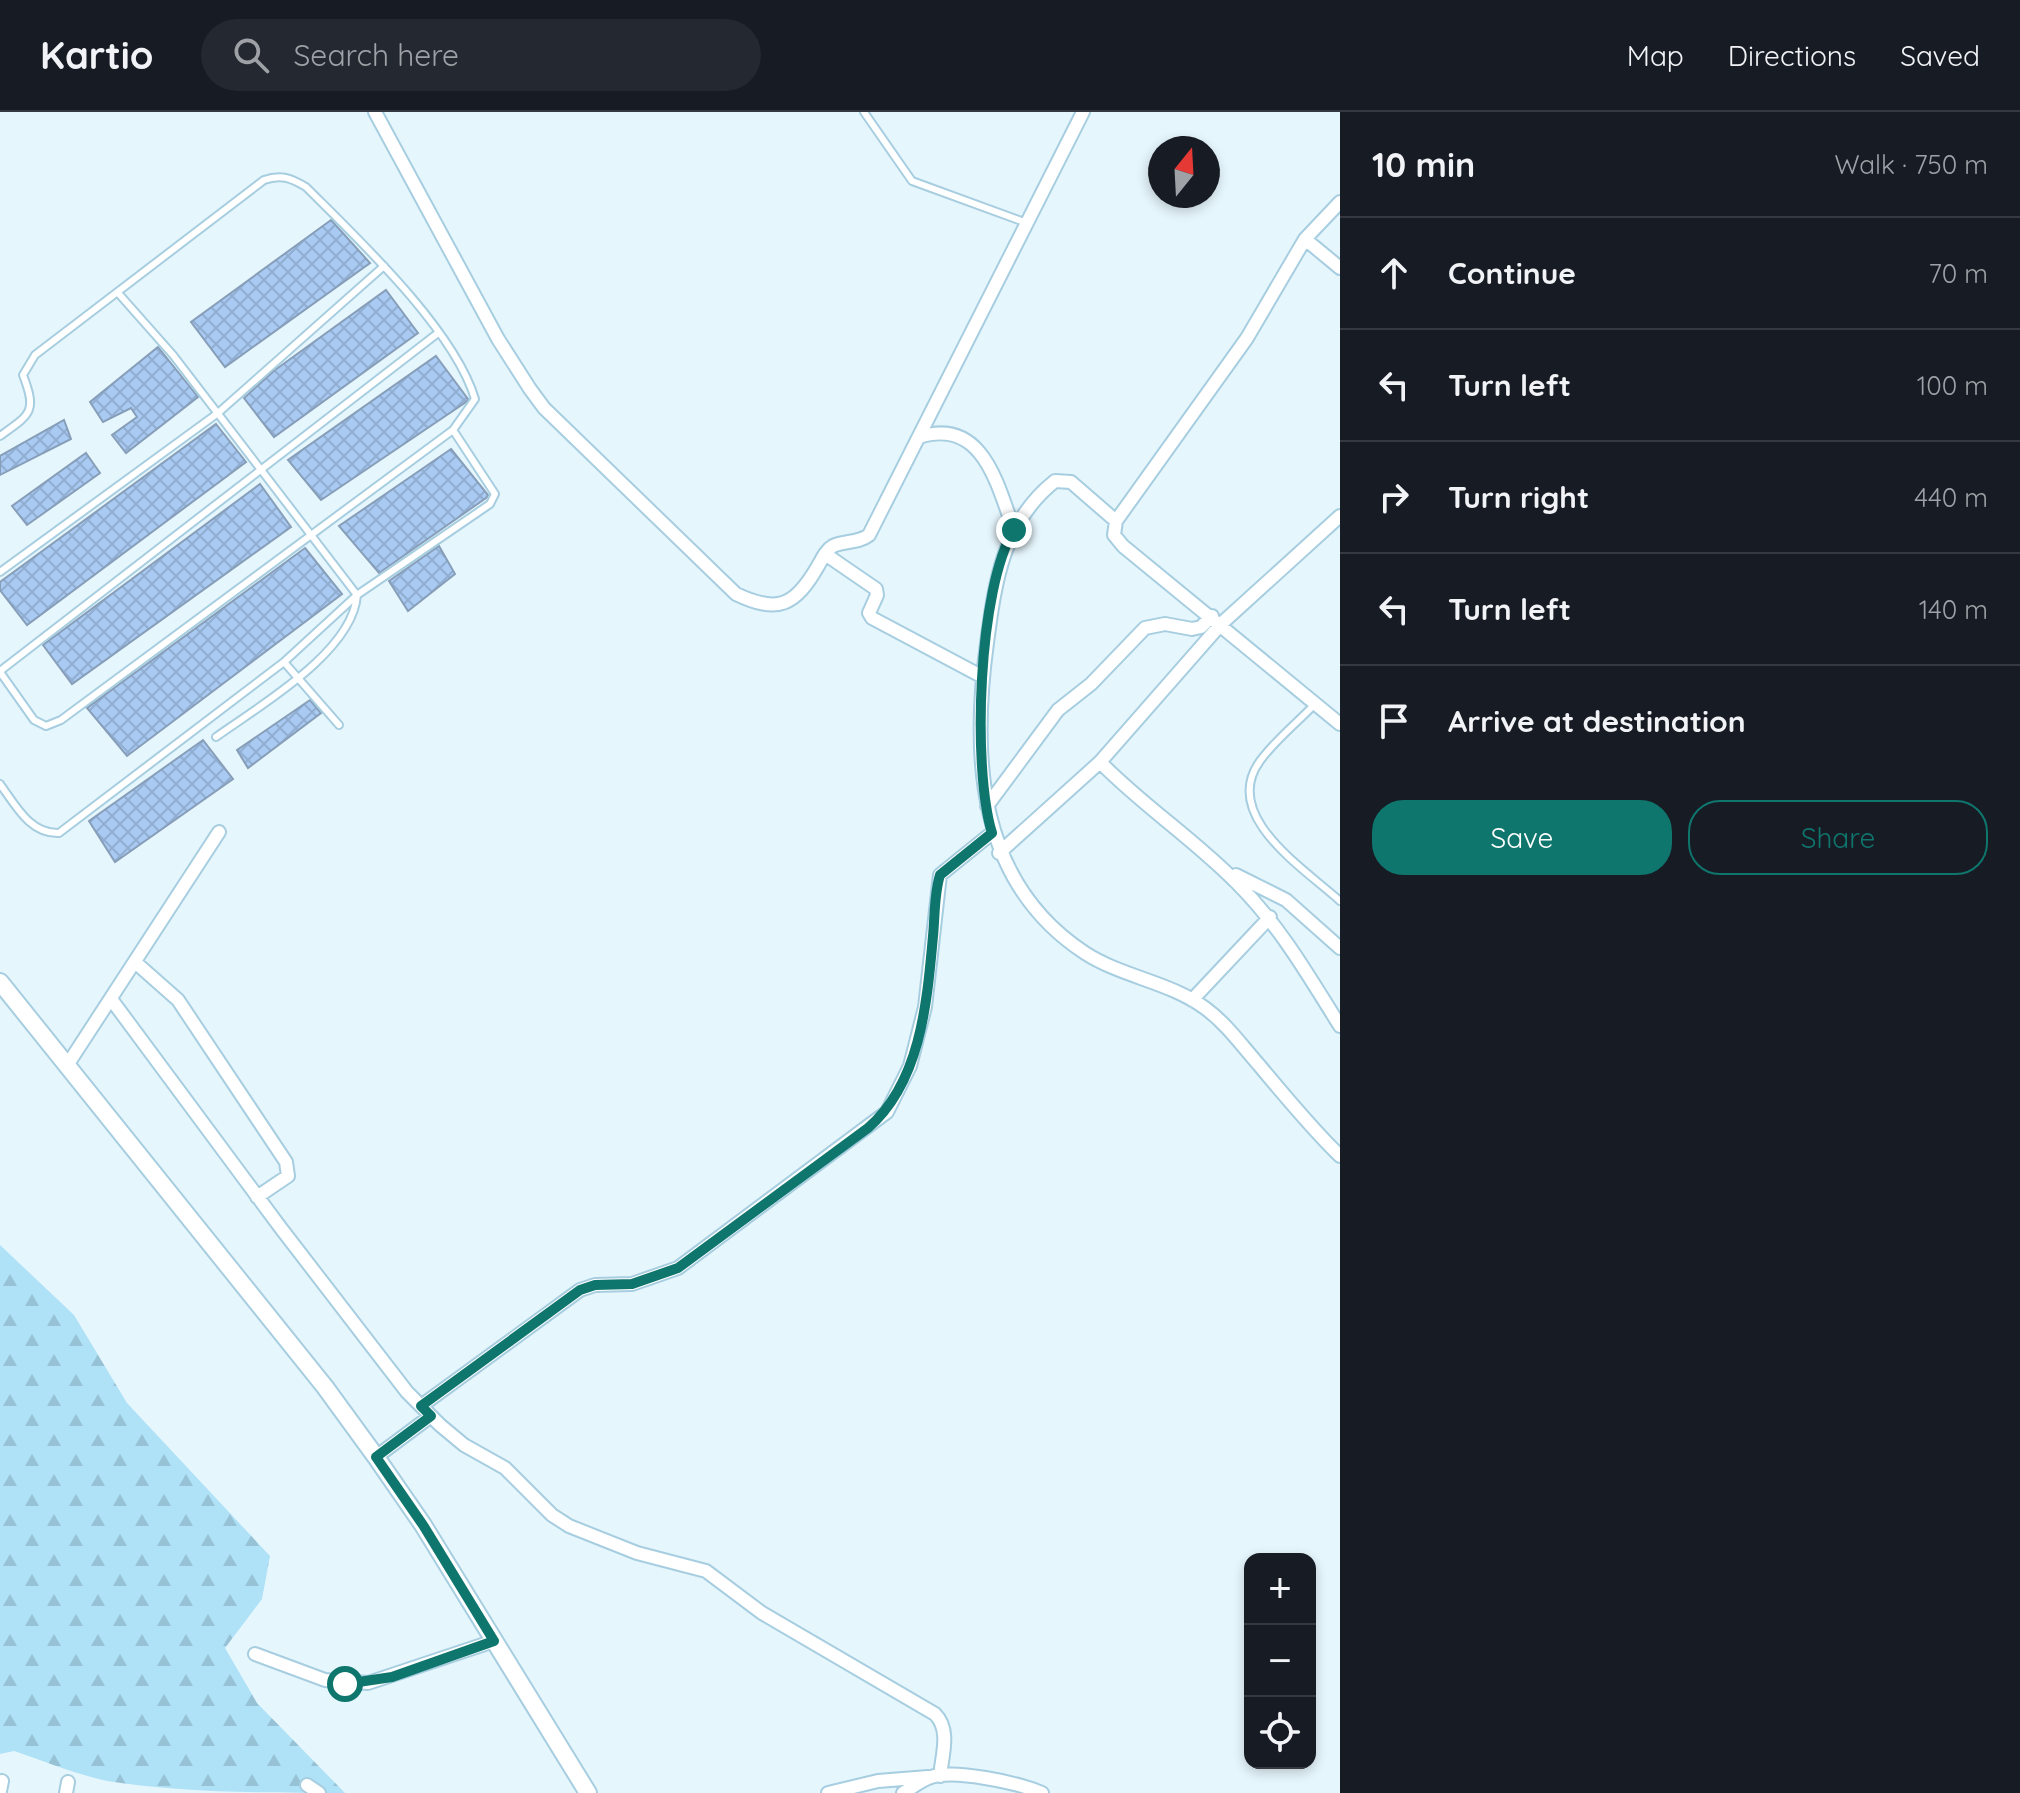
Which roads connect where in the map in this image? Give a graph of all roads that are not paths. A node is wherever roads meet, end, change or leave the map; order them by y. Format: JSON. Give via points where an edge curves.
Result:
{"nodes":[{"id":1,"x":375,"y":112,"type":"edge"},
{"id":2,"x":864,"y":112,"type":"edge"},
{"id":3,"x":1083,"y":112,"type":"edge"},
{"id":4,"x":1340,"y":202,"type":"edge"},
{"id":5,"x":1027,"y":223,"type":"junction"},
{"id":6,"x":1305,"y":239,"type":"junction"},
{"id":7,"x":384,"y":266,"type":"junction"},
{"id":8,"x":1340,"y":268,"type":"edge"},
{"id":9,"x":119,"y":294,"type":"junction"},
{"id":10,"x":438,"y":333,"type":"junction"},
{"id":11,"x":218,"y":413,"type":"junction"},
{"id":12,"x":453,"y":430,"type":"junction"},
{"id":13,"x":0,"y":436,"type":"edge"},
{"id":14,"x":919,"y":437,"type":"junction"},
{"id":15,"x":262,"y":471,"type":"junction"},
{"id":16,"x":1340,"y":516,"type":"edge"},
{"id":17,"x":1116,"y":521,"type":"junction"},
{"id":18,"x":1014,"y":530,"type":"junction"},
{"id":19,"x":309,"y":533,"type":"junction"},
{"id":20,"x":825,"y":554,"type":"junction"},
{"id":21,"x":0,"y":572,"type":"edge"},
{"id":22,"x":357,"y":595,"type":"junction"},
{"id":23,"x":1216,"y":620,"type":"junction"},
{"id":24,"x":284,"y":662,"type":"junction"},
{"id":25,"x":0,"y":671,"type":"edge"},
{"id":26,"x":983,"y":677,"type":"junction"},
{"id":27,"x":299,"y":678,"type":"junction"},
{"id":28,"x":1316,"y":703,"type":"junction"},
{"id":29,"x":1339,"y":720,"type":"edge"},
{"id":30,"x":339,"y":725,"type":"dead end"},
{"id":31,"x":216,"y":737,"type":"dead end"},
{"id":32,"x":1100,"y":762,"type":"junction"},
{"id":33,"x":0,"y":784,"type":"edge"},
{"id":34,"x":987,"y":806,"type":"junction"},
{"id":35,"x":219,"y":832,"type":"dead end"},
{"id":36,"x":992,"y":833,"type":"junction"},
{"id":37,"x":999,"y":853,"type":"junction"},
{"id":38,"x":1223,"y":869,"type":"junction"},
{"id":39,"x":1340,"y":901,"type":"edge"},
{"id":40,"x":1270,"y":917,"type":"junction"},
{"id":41,"x":1340,"y":948,"type":"edge"},
{"id":42,"x":135,"y":962,"type":"junction"},
{"id":43,"x":0,"y":982,"type":"edge"},
{"id":44,"x":111,"y":999,"type":"junction"},
{"id":45,"x":1192,"y":1000,"type":"junction"},
{"id":46,"x":1340,"y":1026,"type":"edge"},
{"id":47,"x":66,"y":1067,"type":"junction"},
{"id":48,"x":1340,"y":1156,"type":"edge"},
{"id":49,"x":257,"y":1197,"type":"junction"},
{"id":50,"x":421,"y":1406,"type":"junction"},
{"id":51,"x":431,"y":1416,"type":"junction"},
{"id":52,"x":376,"y":1457,"type":"junction"},
{"id":53,"x":494,"y":1641,"type":"junction"},
{"id":54,"x":255,"y":1654,"type":"dead end"},
{"id":55,"x":936,"y":1776,"type":"junction"},
{"id":56,"x":307,"y":1785,"type":"dead end"},
{"id":57,"x":319,"y":1793,"type":"edge"},
{"id":58,"x":588,"y":1793,"type":"edge"},
{"id":59,"x":828,"y":1793,"type":"edge"},
{"id":60,"x":903,"y":1793,"type":"edge"},
{"id":61,"x":1042,"y":1793,"type":"edge"}],
"edges":[{"from":1,"to":20,"type":"street","via":[[498,339],[544,408],[736,594],[773,606],[791,601]]},
{"from":2,"to":5,"type":"lane","via":[[912,181]]},
{"from":3,"to":5,"type":"street"},
{"from":4,"to":6,"type":"street"},
{"from":5,"to":14,"type":"street"},
{"from":6,"to":8,"type":"street"},
{"from":6,"to":17,"type":"street","via":[[1247,338]]},
{"from":7,"to":9,"type":"lane","via":[[306,187],[277,176],[264,180]]},
{"from":7,"to":10,"type":"lane"},
{"from":7,"to":11,"type":"lane"},
{"from":9,"to":11,"type":"lane"},
{"from":9,"to":13,"type":"lane","via":[[27,363],[23,375],[33,401],[30,410]]},
{"from":10,"to":12,"type":"lane","via":[[475,399]]},
{"from":10,"to":15,"type":"lane"},
{"from":11,"to":15,"type":"lane"},
{"from":11,"to":21,"type":"lane"},
{"from":12,"to":19,"type":"lane"},
{"from":12,"to":22,"type":"lane","via":[[492,484],[490,504]]},
{"from":14,"to":18,"type":"street","via":[[943,432],[974,446],[991,469]]},
{"from":14,"to":20,"type":"street","via":[[869,535],[833,546]]},
{"from":15,"to":19,"type":"lane"},
{"from":15,"to":25,"type":"lane"},
{"from":16,"to":23,"type":"street"},
{"from":17,"to":18,"type":"street","via":[[1063,480],[1047,488]]},
{"from":17,"to":23,"type":"street","via":[[1114,535],[1123,546]]},
{"from":18,"to":26,"type":"street","via":[[995,584]]},
{"from":19,"to":22,"type":"lane"},
{"from":19,"to":25,"type":"lane","via":[[61,720],[46,726],[34,720]]},
{"from":20,"to":26,"type":"street","via":[[876,589],[872,618]]},
{"from":22,"to":24,"type":"lane"},
{"from":22,"to":27,"type":"lane","via":[[348,626]]},
{"from":23,"to":28,"type":"street"},
{"from":23,"to":32,"type":"street"},
{"from":23,"to":34,"type":"street","via":[[1192,629],[1165,624],[1145,628],[1058,710]]},
{"from":24,"to":27,"type":"lane"},
{"from":24,"to":33,"type":"lane","via":[[59,833],[33,827]]},
{"from":26,"to":34,"type":"street"},
{"from":27,"to":30,"type":"lane"},
{"from":27,"to":31,"type":"lane"},
{"from":28,"to":29,"type":"street"},
{"from":28,"to":39,"type":"lane","via":[[1260,761],[1248,788],[1249,802],[1267,833]]},
{"from":32,"to":37,"type":"street"},
{"from":32,"to":38,"type":"street"},
{"from":34,"to":36,"type":"street"},
{"from":35,"to":42,"type":"street"},
{"from":36,"to":37,"type":"street"},
{"from":36,"to":50,"type":"street","via":[[940,875],[925,1007],[910,1066],[887,1112],[678,1268],[632,1284],[580,1290]]},
{"from":37,"to":45,"type":"street","via":[[1032,906],[1057,932],[1110,967]]},
{"from":38,"to":40,"type":"street"},
{"from":38,"to":41,"type":"street","via":[[1286,900]]},
{"from":40,"to":45,"type":"street"},
{"from":40,"to":46,"type":"street"},
{"from":42,"to":44,"type":"street"},
{"from":42,"to":49,"type":"street","via":[[178,1000],[286,1162],[284,1182]]},
{"from":43,"to":47,"type":"main road"},
{"from":44,"to":47,"type":"street"},
{"from":44,"to":49,"type":"street"},
{"from":45,"to":48,"type":"street","via":[[1226,1026]]},
{"from":47,"to":52,"type":"main road"},
{"from":49,"to":50,"type":"street"},
{"from":50,"to":51,"type":"street"},
{"from":51,"to":52,"type":"street"},
{"from":51,"to":55,"type":"street","via":[[464,1445],[505,1468],[569,1526],[637,1553],[706,1571],[762,1613],[935,1714],[945,1732]]},
{"from":52,"to":53,"type":"main road"},
{"from":53,"to":54,"type":"street","via":[[368,1683],[325,1680]]},
{"from":53,"to":58,"type":"main road"},
{"from":55,"to":59,"type":"street","via":[[878,1781]]},
{"from":55,"to":60,"type":"street"},
{"from":55,"to":61,"type":"street","via":[[978,1777]]},
{"from":56,"to":57,"type":"street"}]}
